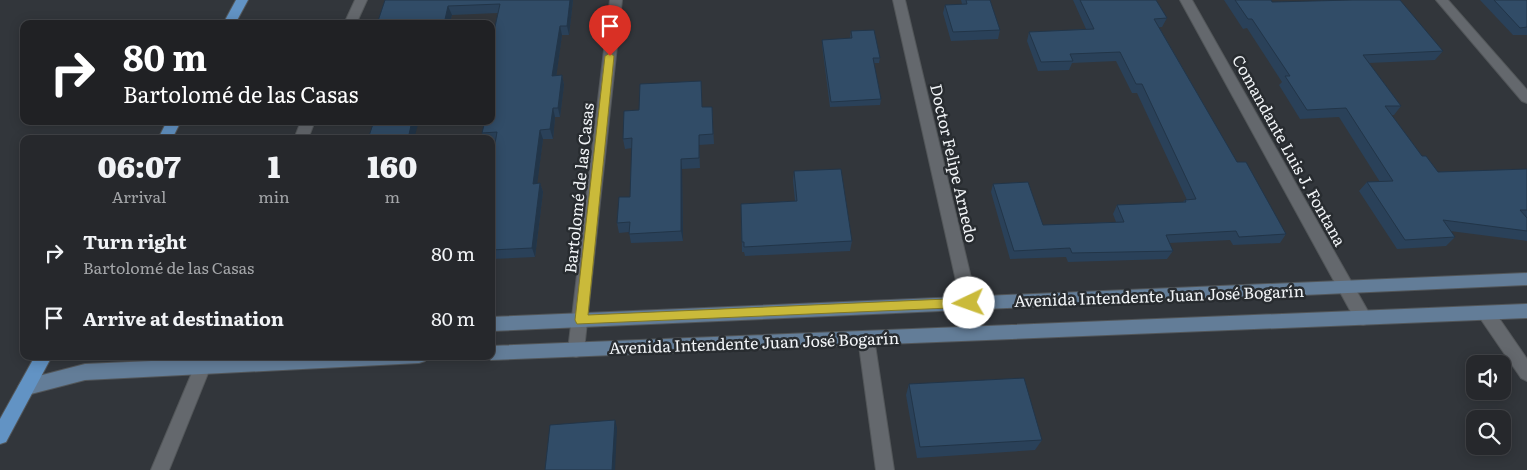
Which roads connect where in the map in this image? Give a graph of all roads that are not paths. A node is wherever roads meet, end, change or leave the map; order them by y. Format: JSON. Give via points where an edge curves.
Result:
{"nodes":[{"id":1,"x":242,"y":0,"type":"edge"},
{"id":2,"x":360,"y":0,"type":"edge"},
{"id":3,"x":616,"y":0,"type":"edge"},
{"id":4,"x":900,"y":0,"type":"edge"},
{"id":5,"x":1186,"y":0,"type":"edge"},
{"id":6,"x":1442,"y":0,"type":"edge"},
{"id":7,"x":230,"y":20,"type":"edge"},
{"id":8,"x":352,"y":20,"type":"edge"},
{"id":9,"x":1527,"y":98,"type":"edge"},
{"id":10,"x":1527,"y":279,"type":"edge"},
{"id":11,"x":1347,"y":287,"type":"junction"},
{"id":12,"x":969,"y":303,"type":"junction"},
{"id":13,"x":1527,"y":311,"type":"edge"},
{"id":14,"x":1486,"y":313,"type":"junction"},
{"id":15,"x":1364,"y":318,"type":"junction"},
{"id":16,"x":581,"y":320,"type":"junction"},
{"id":17,"x":495,"y":324,"type":"edge"},
{"id":18,"x":973,"y":334,"type":"junction"},
{"id":19,"x":866,"y":338,"type":"junction"},
{"id":20,"x":576,"y":350,"type":"junction"},
{"id":21,"x":495,"y":353,"type":"edge"},
{"id":22,"x":42,"y":360,"type":"edge"},
{"id":23,"x":248,"y":360,"type":"edge"},
{"id":24,"x":205,"y":361,"type":"edge"},
{"id":25,"x":1527,"y":373,"type":"edge"},
{"id":26,"x":27,"y":387,"type":"junction"},
{"id":27,"x":0,"y":436,"type":"edge"},
{"id":28,"x":160,"y":470,"type":"edge"},
{"id":29,"x":884,"y":470,"type":"edge"}],
"edges":[{"from":1,"to":7,"type":"main road"},
{"from":2,"to":8,"type":"street"},
{"from":3,"to":16,"type":"street","name":"Bartolomé de las Casas"},
{"from":4,"to":12,"type":"street","name":"Doctor Felipe Arnedo"},
{"from":5,"to":11,"type":"street","name":"Comandante Luis J. Fontana"},
{"from":6,"to":9,"type":"street"},
{"from":10,"to":11,"type":"street","name":"Avenida Intendente Juan José Bogarín"},
{"from":11,"to":12,"type":"street","name":"Avenida Intendente Juan José Bogarín"},
{"from":11,"to":15,"type":"street","name":"Comandante Luis J. Fontana"},
{"from":12,"to":16,"type":"street","name":"Avenida Intendente Juan José Bogarín"},
{"from":12,"to":18,"type":"street","name":"Doctor Felipe Arnedo"},
{"from":13,"to":14,"type":"street","name":"Avenida Intendente Juan José Bogarín"},
{"from":14,"to":15,"type":"street","name":"Avenida Intendente Juan José Bogarín"},
{"from":14,"to":25,"type":"street"},
{"from":15,"to":18,"type":"street","name":"Avenida Intendente Juan José Bogarín"},
{"from":16,"to":17,"type":"street","name":"Avenida Intendente Juan José Bogarín"},
{"from":16,"to":20,"type":"street","name":"Bartolomé de las Casas"},
{"from":18,"to":19,"type":"street","name":"Avenida Intendente Juan José Bogarín"},
{"from":19,"to":20,"type":"street","name":"Avenida Intendente Juan José Bogarín"},
{"from":19,"to":29,"type":"street"},
{"from":20,"to":21,"type":"street","name":"Avenida Intendente Juan José Bogarín"},
{"from":22,"to":26,"type":"main road"},
{"from":23,"to":24,"type":"street"},
{"from":24,"to":26,"type":"street","via":[[85,372]]},
{"from":24,"to":28,"type":"street"},
{"from":26,"to":27,"type":"main road"}]}
